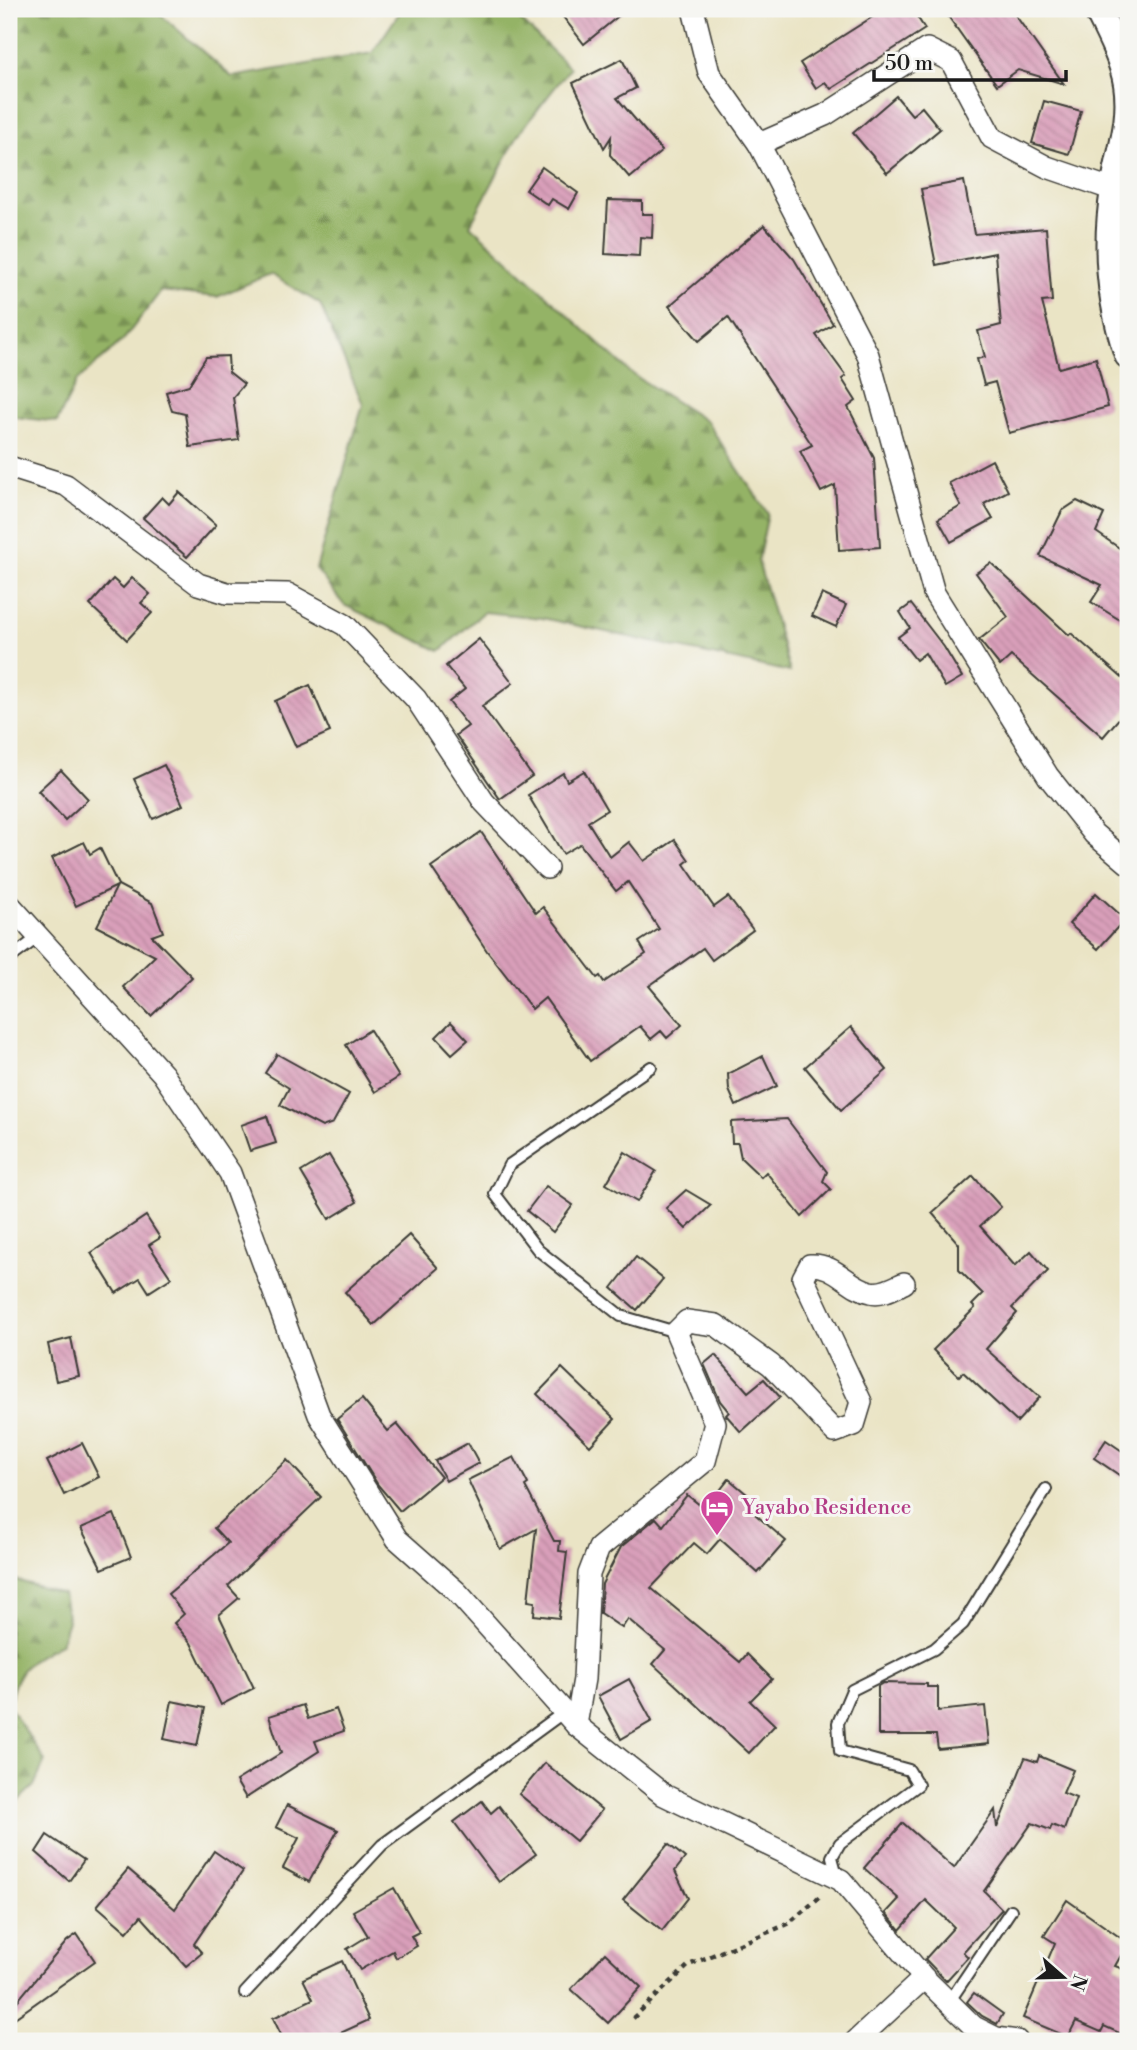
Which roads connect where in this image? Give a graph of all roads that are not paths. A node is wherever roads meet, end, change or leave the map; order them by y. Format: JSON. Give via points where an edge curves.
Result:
{"nodes":[{"id":1,"x":693,"y":9,"type":"edge"},
{"id":2,"x":1097,"y":9,"type":"edge"},
{"id":3,"x":759,"y":144,"type":"junction"},
{"id":4,"x":1114,"y":190,"type":"junction"},
{"id":5,"x":1128,"y":355,"type":"edge"},
{"id":6,"x":9,"y":467,"type":"edge"},
{"id":7,"x":1128,"y":863,"type":"edge"},
{"id":8,"x":547,"y":868,"type":"dead end"},
{"id":9,"x":9,"y":904,"type":"edge"},
{"id":10,"x":37,"y":939,"type":"junction"},
{"id":11,"x":9,"y":960,"type":"edge"},
{"id":12,"x":651,"y":1067,"type":"dead end"},
{"id":13,"x":904,"y":1283,"type":"dead end"},
{"id":14,"x":676,"y":1332,"type":"junction"},
{"id":15,"x":1046,"y":1489,"type":"dead end"},
{"id":16,"x":570,"y":1718,"type":"junction"},
{"id":17,"x":841,"y":1880,"type":"junction"},
{"id":18,"x":1011,"y":1910,"type":"dead end"},
{"id":19,"x":924,"y":1978,"type":"junction"},
{"id":20,"x":245,"y":1993,"type":"dead end"},
{"id":21,"x":949,"y":2002,"type":"junction"},
{"id":22,"x":856,"y":2041,"type":"edge"},
{"id":23,"x":1017,"y":2041,"type":"edge"}],
"edges":[{"from":1,"to":3,"type":"street","via":[[709,73]]},
{"from":2,"to":4,"type":"street","via":[[1127,83],[1128,135]]},
{"from":3,"to":4,"type":"street","via":[[825,115],[927,49],[951,61],[992,138],[1047,167]]},
{"from":3,"to":7,"type":"street","via":[[868,355],[933,593],[1048,776],[1094,834]]},
{"from":4,"to":5,"type":"street","via":[[1109,261]]},
{"from":6,"to":8,"type":"street","via":[[66,485],[198,584],[227,593],[288,594],[345,625],[416,699],[484,802]]},
{"from":9,"to":10,"type":"street"},
{"from":10,"to":11,"type":"lane"},
{"from":10,"to":16,"type":"street","via":[[163,1074],[230,1173],[319,1415],[397,1539],[457,1591]]},
{"from":12,"to":14,"type":"lane","via":[[509,1165],[495,1194],[538,1250],[621,1316]]},
{"from":13,"to":14,"type":"street","via":[[871,1293],[822,1264],[810,1265],[803,1278],[861,1402],[854,1425],[835,1432],[771,1365],[716,1325],[687,1321]]},
{"from":14,"to":16,"type":"street","via":[[715,1423],[705,1461],[599,1548],[589,1574],[584,1679]]},
{"from":15,"to":17,"type":"lane","via":[[963,1624],[934,1649],[852,1690],[838,1723],[840,1751],[909,1770],[918,1785],[840,1843],[832,1857]]},
{"from":16,"to":17,"type":"street","via":[[664,1795]]},
{"from":16,"to":20,"type":"lane","via":[[382,1845]]},
{"from":17,"to":19,"type":"street"},
{"from":18,"to":21,"type":"lane"},
{"from":19,"to":21,"type":"street"},
{"from":19,"to":22,"type":"street"},
{"from":21,"to":23,"type":"street","via":[[974,2027],[996,2038]]}]}
